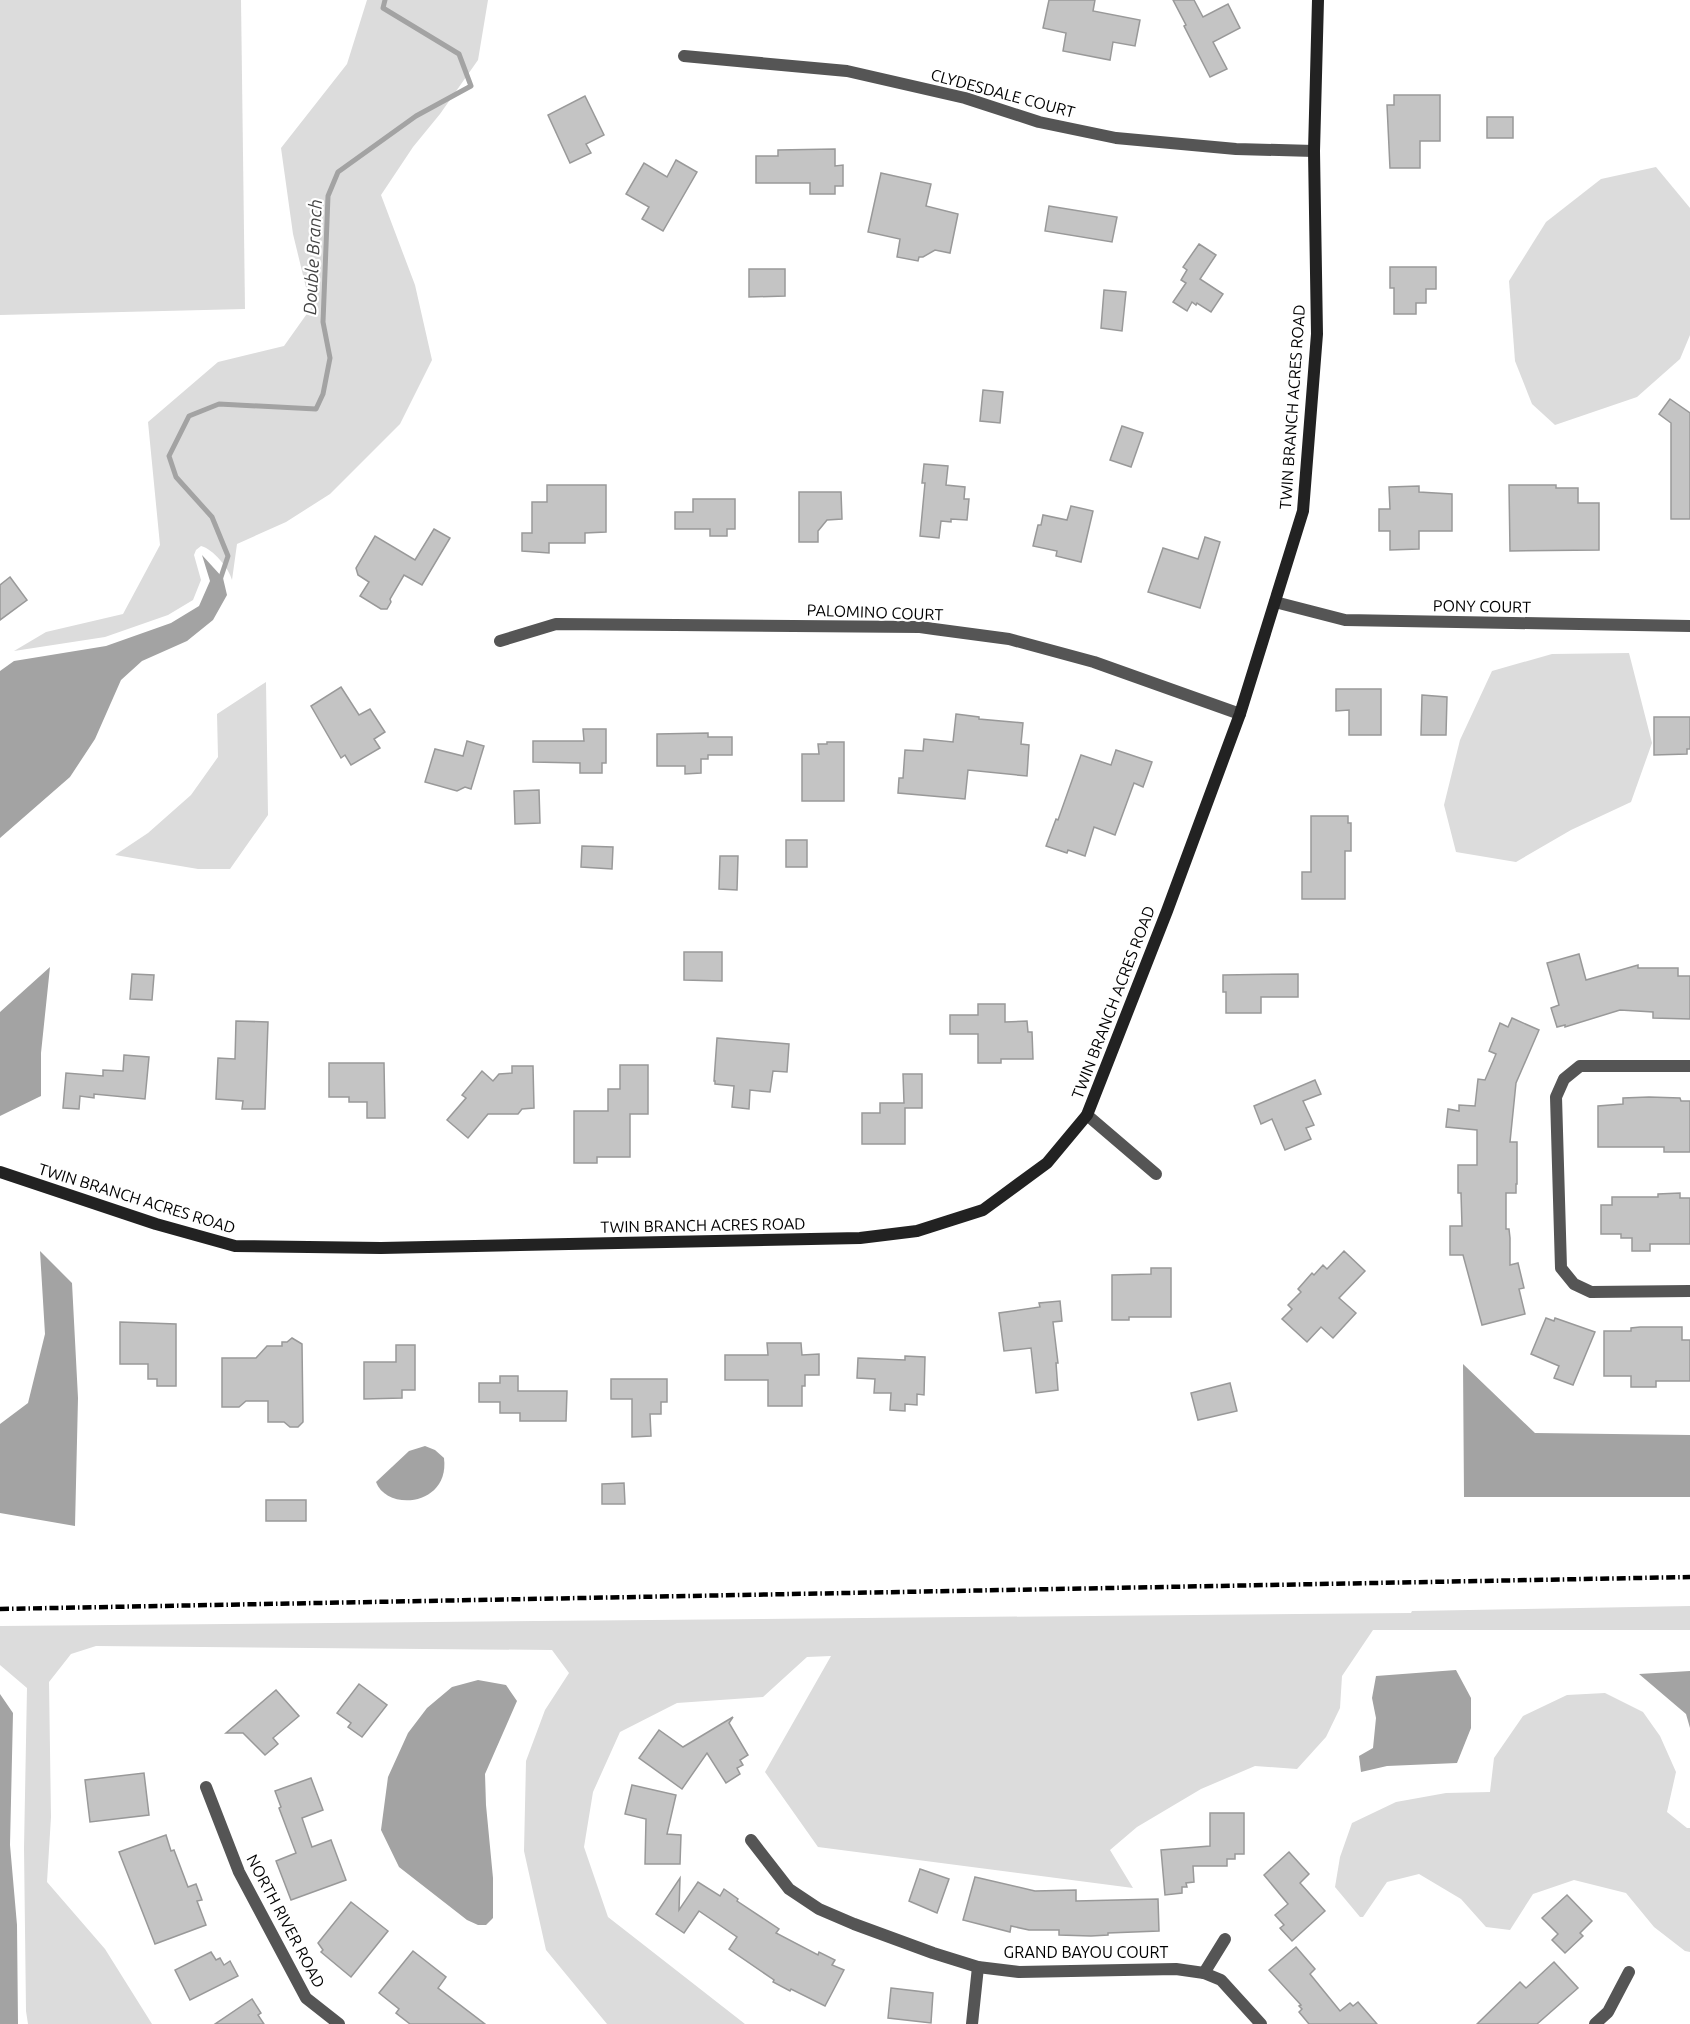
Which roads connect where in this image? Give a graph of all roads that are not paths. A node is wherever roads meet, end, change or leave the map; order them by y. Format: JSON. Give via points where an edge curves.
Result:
{"nodes":[{"id":1,"x":1318,"y":0,"type":"edge"},
{"id":2,"x":684,"y":56,"type":"dead end"},
{"id":3,"x":1314,"y":152,"type":"junction"},
{"id":4,"x":1275,"y":602,"type":"junction"},
{"id":5,"x":1690,"y":626,"type":"edge"},
{"id":6,"x":500,"y":641,"type":"dead end"},
{"id":7,"x":1240,"y":714,"type":"junction"},
{"id":8,"x":1690,"y":1066,"type":"edge"},
{"id":9,"x":1087,"y":1115,"type":"junction"},
{"id":10,"x":0,"y":1172,"type":"edge"},
{"id":11,"x":1156,"y":1174,"type":"dead end"},
{"id":12,"x":1690,"y":1291,"type":"edge"},
{"id":13,"x":206,"y":1787,"type":"dead end"},
{"id":14,"x":751,"y":1840,"type":"dead end"},
{"id":15,"x":1225,"y":1939,"type":"dead end"},
{"id":16,"x":978,"y":1967,"type":"junction"},
{"id":17,"x":1629,"y":1972,"type":"dead end"},
{"id":18,"x":1204,"y":1973,"type":"junction"},
{"id":19,"x":339,"y":2024,"type":"edge"},
{"id":20,"x":972,"y":2024,"type":"edge"},
{"id":21,"x":1261,"y":2024,"type":"edge"},
{"id":22,"x":1595,"y":2024,"type":"edge"}],
"edges":[{"from":1,"to":3,"type":"street","name":"TWIN BRANCH ACRES ROAD"},
{"from":2,"to":3,"type":"street","name":"CLYDESDALE COURT","via":[[847,71],[966,98],[1039,122],[1116,138]]},
{"from":3,"to":4,"type":"street","name":"TWIN BRANCH ACRES ROAD","via":[[1317,334],[1303,511]]},
{"from":4,"to":5,"type":"street","name":"PONY COURT","via":[[1345,620]]},
{"from":4,"to":7,"type":"street","name":"TWIN BRANCH ACRES ROAD"},
{"from":6,"to":7,"type":"street","name":"PALOMINO COURT","via":[[556,624],[920,627],[1009,639],[1095,662]]},
{"from":7,"to":9,"type":"street","name":"TWIN BRANCH ACRES ROAD"},
{"from":8,"to":12,"type":"street","via":[[1580,1066],[1564,1079],[1556,1097],[1561,1268],[1574,1284],[1591,1292]]},
{"from":9,"to":10,"type":"street","name":"TWIN BRANCH ACRES ROAD","via":[[1047,1163],[983,1210],[917,1231],[860,1238],[381,1248],[235,1246]]},
{"from":9,"to":11,"type":"street"},
{"from":13,"to":19,"type":"street","name":"NORTH RIVER ROAD","via":[[239,1872],[306,1998]]},
{"from":14,"to":16,"type":"street","name":"GRAND BAYOU COURT","via":[[789,1889],[819,1909]]},
{"from":15,"to":18,"type":"street"},
{"from":16,"to":18,"type":"street","name":"GRAND BAYOU COURT","via":[[1019,1972],[1176,1969]]},
{"from":16,"to":20,"type":"street"},
{"from":17,"to":22,"type":"street","via":[[1608,2012]]},
{"from":18,"to":21,"type":"street","name":"GRAND BAYOU COURT","via":[[1221,1980]]}]}
